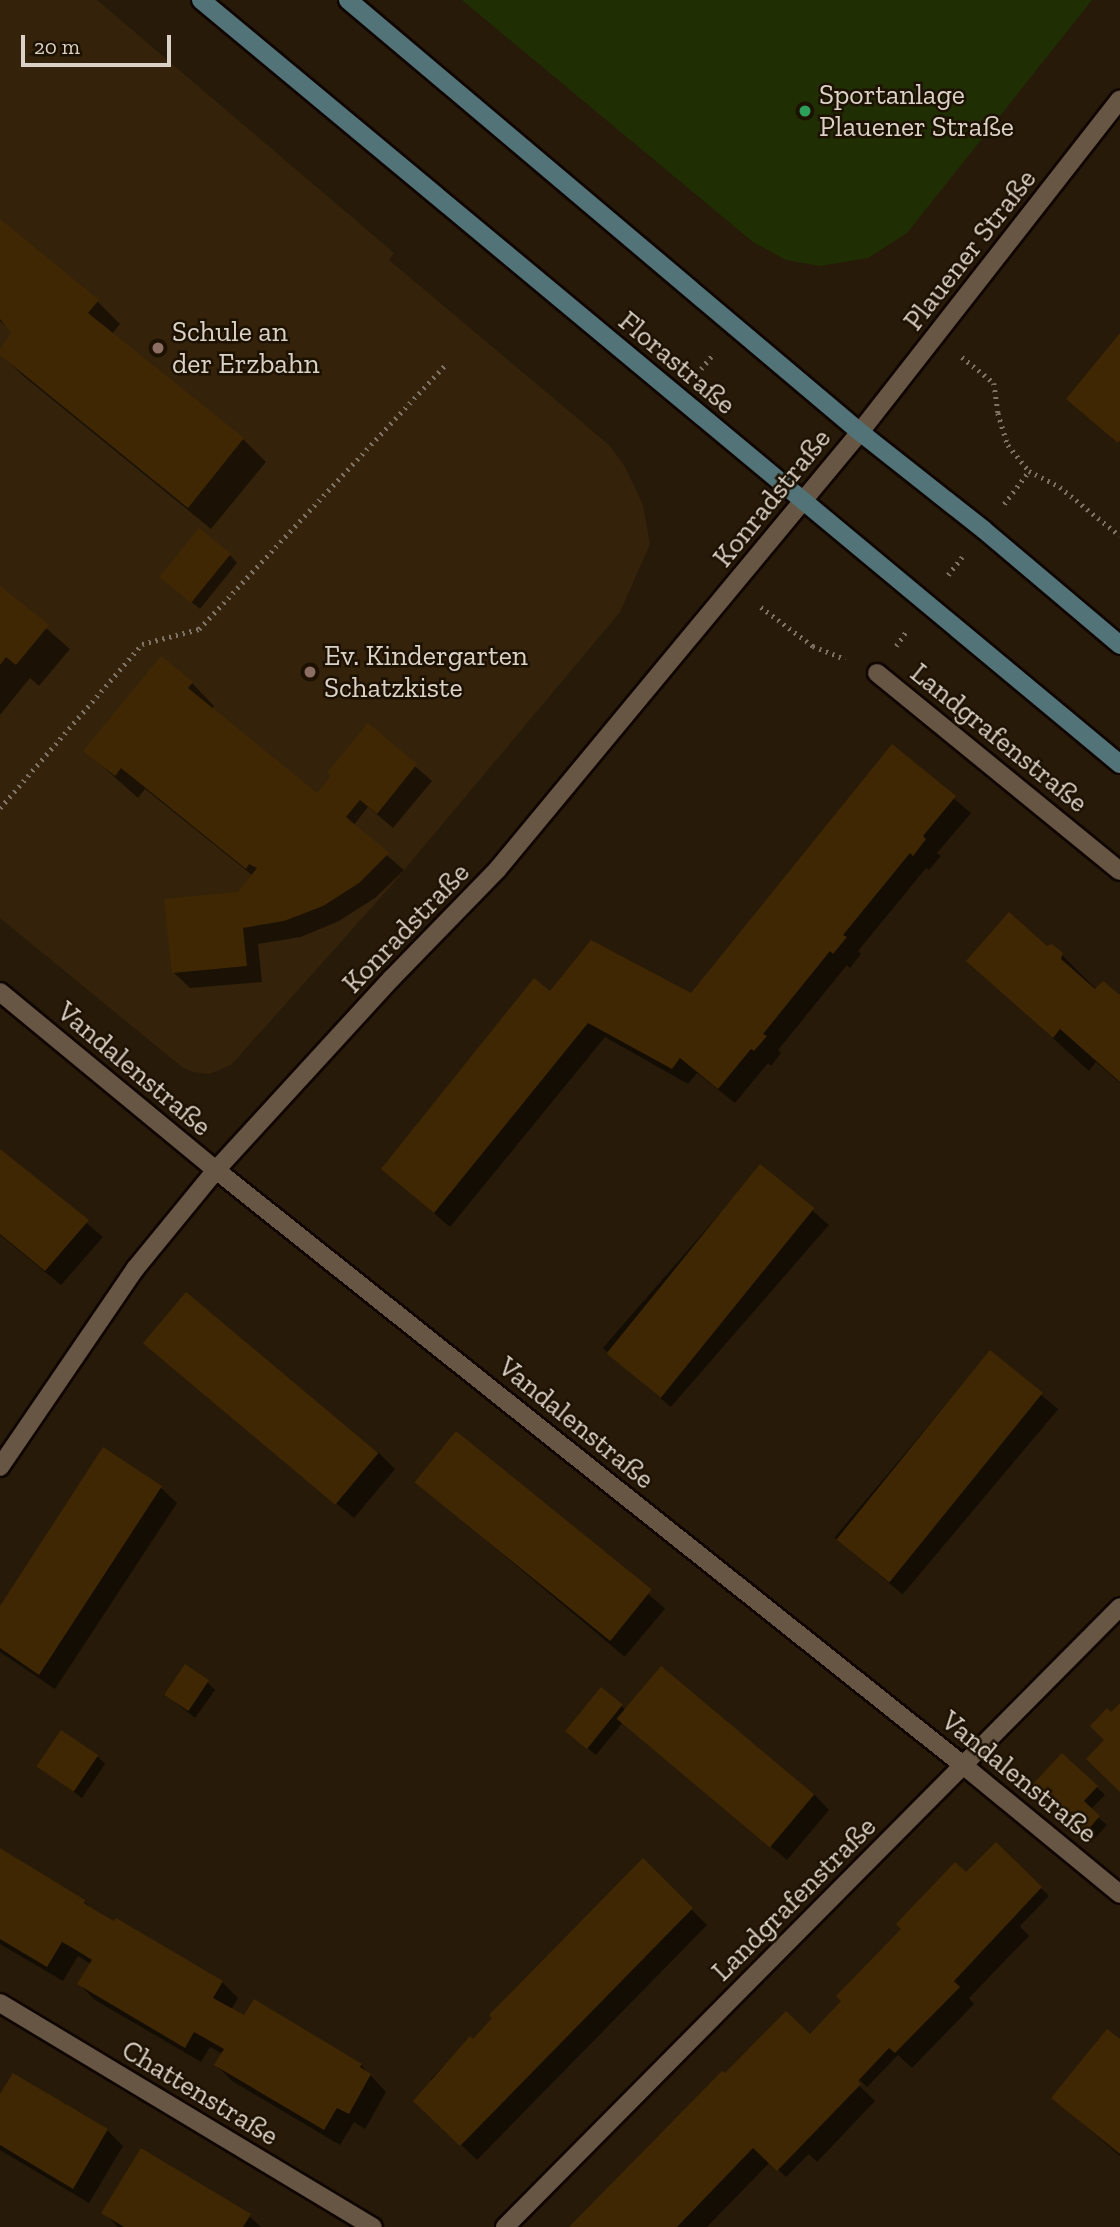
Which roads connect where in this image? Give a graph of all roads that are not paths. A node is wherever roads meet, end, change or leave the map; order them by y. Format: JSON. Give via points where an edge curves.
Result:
{"nodes":[{"id":1,"x":201,"y":0,"type":"edge"},
{"id":2,"x":348,"y":0,"type":"edge"},
{"id":3,"x":1120,"y":99,"type":"edge"},
{"id":4,"x":860,"y":432,"type":"junction"},
{"id":5,"x":803,"y":502,"type":"junction"},
{"id":6,"x":1120,"y":645,"type":"edge"},
{"id":7,"x":877,"y":673,"type":"dead end"},
{"id":8,"x":1120,"y":764,"type":"edge"},
{"id":9,"x":1120,"y":871,"type":"edge"},
{"id":10,"x":0,"y":992,"type":"edge"},
{"id":11,"x":216,"y":1171,"type":"junction"},
{"id":12,"x":0,"y":1467,"type":"edge"},
{"id":13,"x":1120,"y":1607,"type":"edge"},
{"id":14,"x":963,"y":1765,"type":"junction"},
{"id":15,"x":1120,"y":1894,"type":"edge"},
{"id":16,"x":0,"y":2003,"type":"edge"},
{"id":17,"x":373,"y":2227,"type":"edge"},
{"id":18,"x":505,"y":2227,"type":"edge"}],
"edges":[{"from":1,"to":5,"type":"main road","name":"Florastraße"},
{"from":2,"to":4,"type":"main road"},
{"from":3,"to":4,"type":"street","name":"Plauener Straße"},
{"from":4,"to":5,"type":"street","name":"Konradstraße"},
{"from":4,"to":6,"type":"main road"},
{"from":5,"to":8,"type":"main road","name":"Florastraße"},
{"from":5,"to":11,"type":"street","name":"Konradstraße","via":[[497,870]]},
{"from":7,"to":9,"type":"street","name":"Landgrafenstraße"},
{"from":10,"to":11,"type":"street","name":"Vandalenstraße"},
{"from":11,"to":12,"type":"street","name":"Konradstraße","via":[[135,1269]]},
{"from":11,"to":14,"type":"street","name":"Vandalenstraße"},
{"from":13,"to":14,"type":"street","name":"Landgrafenstraße"},
{"from":14,"to":15,"type":"street","name":"Vandalenstraße"},
{"from":14,"to":18,"type":"street","name":"Landgrafenstraße"},
{"from":16,"to":17,"type":"street","name":"Chattenstraße"}]}
